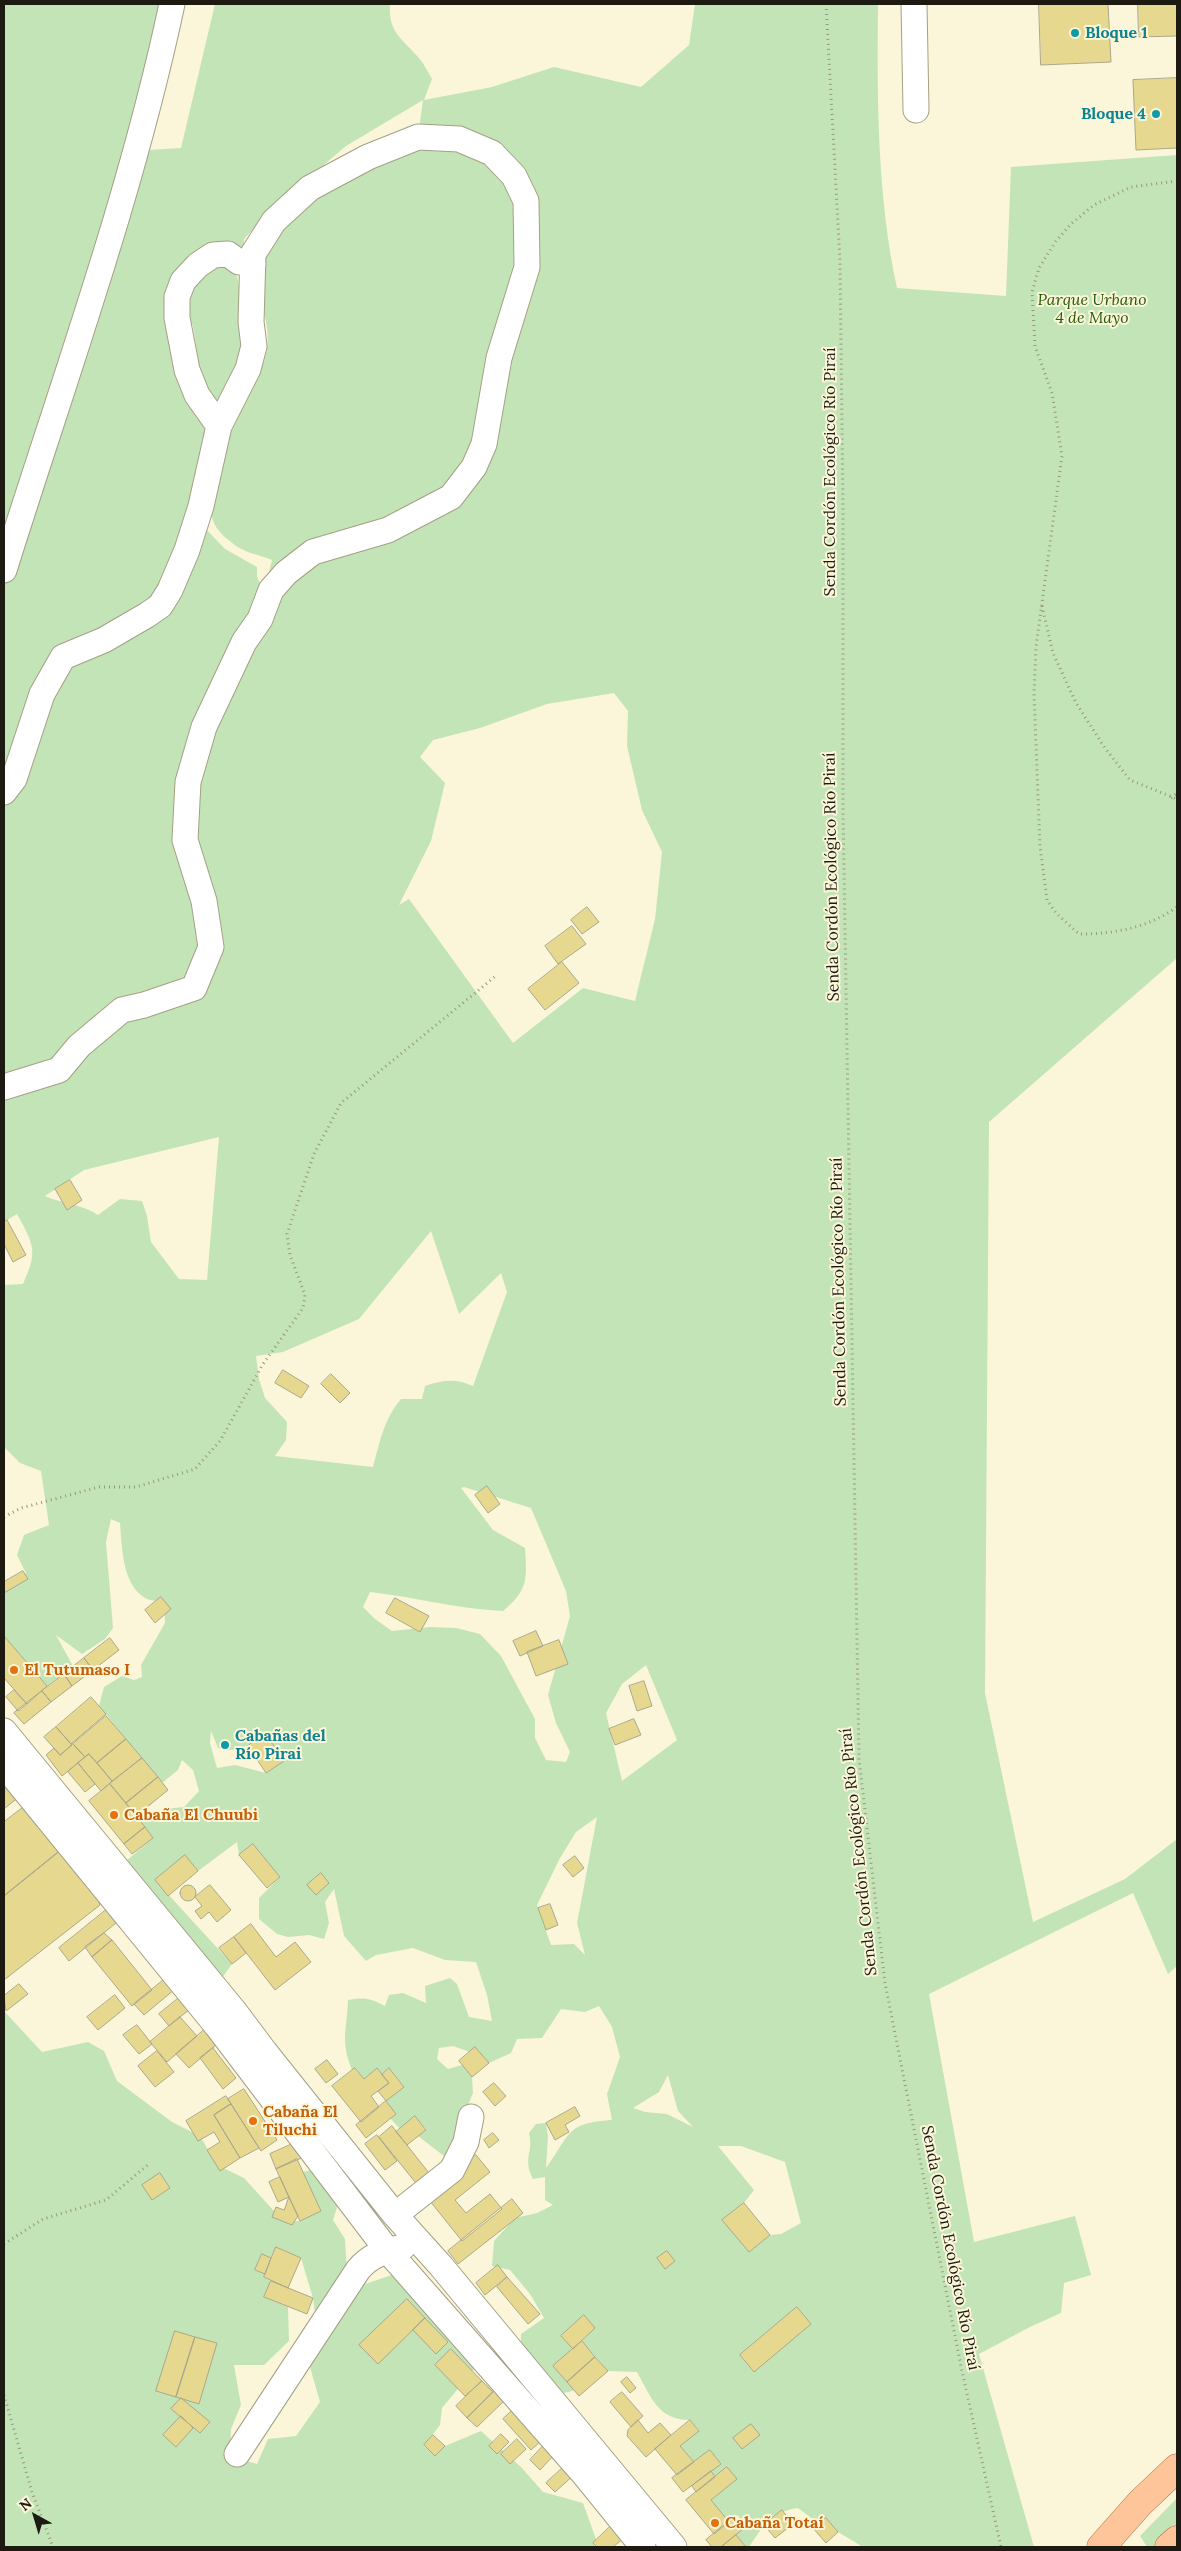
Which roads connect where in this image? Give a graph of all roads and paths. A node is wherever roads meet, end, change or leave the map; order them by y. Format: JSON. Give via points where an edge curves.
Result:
{"nodes":[{"id":1,"x":172,"y":4,"type":"edge"},
{"id":2,"x":826,"y":4,"type":"edge"},
{"id":3,"x":914,"y":4,"type":"edge"},
{"id":4,"x":916,"y":110,"type":"dead end"},
{"id":5,"x":1177,"y":181,"type":"edge"},
{"id":6,"x":253,"y":264,"type":"junction"},
{"id":7,"x":219,"y":426,"type":"junction"},
{"id":8,"x":4,"y":570,"type":"edge"},
{"id":9,"x":1042,"y":603,"type":"junction"},
{"id":10,"x":4,"y":792,"type":"edge"},
{"id":11,"x":1177,"y":793,"type":"edge"},
{"id":12,"x":1171,"y":798,"type":"junction"},
{"id":13,"x":1177,"y":800,"type":"edge"},
{"id":14,"x":1177,"y":907,"type":"edge"},
{"id":15,"x":497,"y":975,"type":"dead end"},
{"id":16,"x":4,"y":1087,"type":"edge"},
{"id":17,"x":4,"y":1516,"type":"edge"},
{"id":18,"x":4,"y":1731,"type":"edge"},
{"id":19,"x":4,"y":1765,"type":"edge"},
{"id":20,"x":35,"y":1786,"type":"junction"},
{"id":21,"x":205,"y":1993,"type":"junction"},
{"id":22,"x":470,"y":2117,"type":"dead end"},
{"id":23,"x":150,"y":2164,"type":"dead end"},
{"id":24,"x":377,"y":2192,"type":"junction"},
{"id":25,"x":356,"y":2209,"type":"junction"},
{"id":26,"x":395,"y":2215,"type":"junction"},
{"id":27,"x":4,"y":2244,"type":"edge"},
{"id":28,"x":421,"y":2244,"type":"junction"},
{"id":29,"x":387,"y":2250,"type":"junction"},
{"id":30,"x":451,"y":2278,"type":"junction"},
{"id":31,"x":429,"y":2298,"type":"junction"},
{"id":32,"x":502,"y":2340,"type":"junction"},
{"id":33,"x":487,"y":2365,"type":"junction"},
{"id":34,"x":4,"y":2395,"type":"edge"},
{"id":35,"x":237,"y":2454,"type":"dead end"},
{"id":36,"x":591,"y":2465,"type":"junction"},
{"id":37,"x":1177,"y":2468,"type":"edge"},
{"id":38,"x":1177,"y":2540,"type":"edge"},
{"id":39,"x":53,"y":2547,"type":"edge"},
{"id":40,"x":643,"y":2547,"type":"edge"},
{"id":41,"x":674,"y":2547,"type":"edge"},
{"id":42,"x":1000,"y":2547,"type":"edge"},
{"id":43,"x":1101,"y":2547,"type":"edge"},
{"id":44,"x":1169,"y":2547,"type":"edge"}],
"edges":[{"from":1,"to":8,"type":"lane","via":[[118,221]]},
{"from":2,"to":42,"type":"path","name":"Senda Cordón Ecológico Río Piraí","via":[[840,261],[843,811],[859,1759],[885,1983]]},
{"from":3,"to":4,"type":"lane"},
{"from":5,"to":9,"type":"path","via":[[1131,187],[1094,205],[1056,241],[1039,268],[1032,292],[1035,346],[1052,393],[1062,456]]},
{"from":6,"to":7,"type":"lane","via":[[251,322],[254,346],[248,369]]},
{"from":6,"to":7,"type":"lane","via":[[239,262],[228,254],[213,254],[183,280],[177,297],[178,326],[187,370],[197,395]]},
{"from":6,"to":16,"type":"lane","via":[[253,254],[274,221],[310,188],[418,137],[459,139],[492,153],[514,176],[526,201],[527,267],[499,358],[484,444],[474,467],[451,497],[388,530],[313,552],[286,573],[271,590],[260,619],[244,642],[204,727],[188,782],[185,840],[204,901],[211,946],[194,988],[122,1010],[78,1046],[59,1070]]},
{"from":7,"to":10,"type":"lane","via":[[201,506],[170,590],[160,606],[147,615],[104,640],[63,657],[42,694],[14,779]]},
{"from":9,"to":12,"type":"path","via":[[1053,653],[1076,703],[1105,748],[1130,780]]},
{"from":9,"to":14,"type":"path","via":[[1034,694],[1040,846],[1047,900],[1079,934],[1130,930]]},
{"from":11,"to":12,"type":"path"},
{"from":12,"to":13,"type":"path"},
{"from":15,"to":17,"type":"path","via":[[341,1103],[314,1154],[287,1234],[290,1255],[305,1295],[303,1308],[263,1364],[220,1441],[195,1469],[136,1487],[99,1487],[21,1508]]},
{"from":18,"to":20,"type":"lane"},
{"from":19,"to":20,"type":"lane"},
{"from":20,"to":21,"type":"lane"},
{"from":21,"to":24,"type":"lane"},
{"from":21,"to":25,"type":"lane"},
{"from":22,"to":26,"type":"lane","via":[[466,2142],[452,2170]]},
{"from":23,"to":27,"type":"path","via":[[106,2200],[42,2219]]},
{"from":24,"to":25,"type":"lane"},
{"from":24,"to":26,"type":"lane"},
{"from":25,"to":29,"type":"lane"},
{"from":26,"to":28,"type":"lane"},
{"from":28,"to":29,"type":"lane"},
{"from":28,"to":30,"type":"lane"},
{"from":29,"to":31,"type":"lane"},
{"from":29,"to":35,"type":"lane","via":[[366,2259]]},
{"from":30,"to":31,"type":"lane"},
{"from":30,"to":32,"type":"lane"},
{"from":31,"to":33,"type":"lane"},
{"from":32,"to":33,"type":"lane"},
{"from":32,"to":36,"type":"lane"},
{"from":33,"to":36,"type":"lane"},
{"from":34,"to":39,"type":"path","via":[[32,2492]]},
{"from":36,"to":40,"type":"lane"},
{"from":36,"to":41,"type":"lane"},
{"from":37,"to":43,"type":"main road"},
{"from":38,"to":44,"type":"main road"}]}
